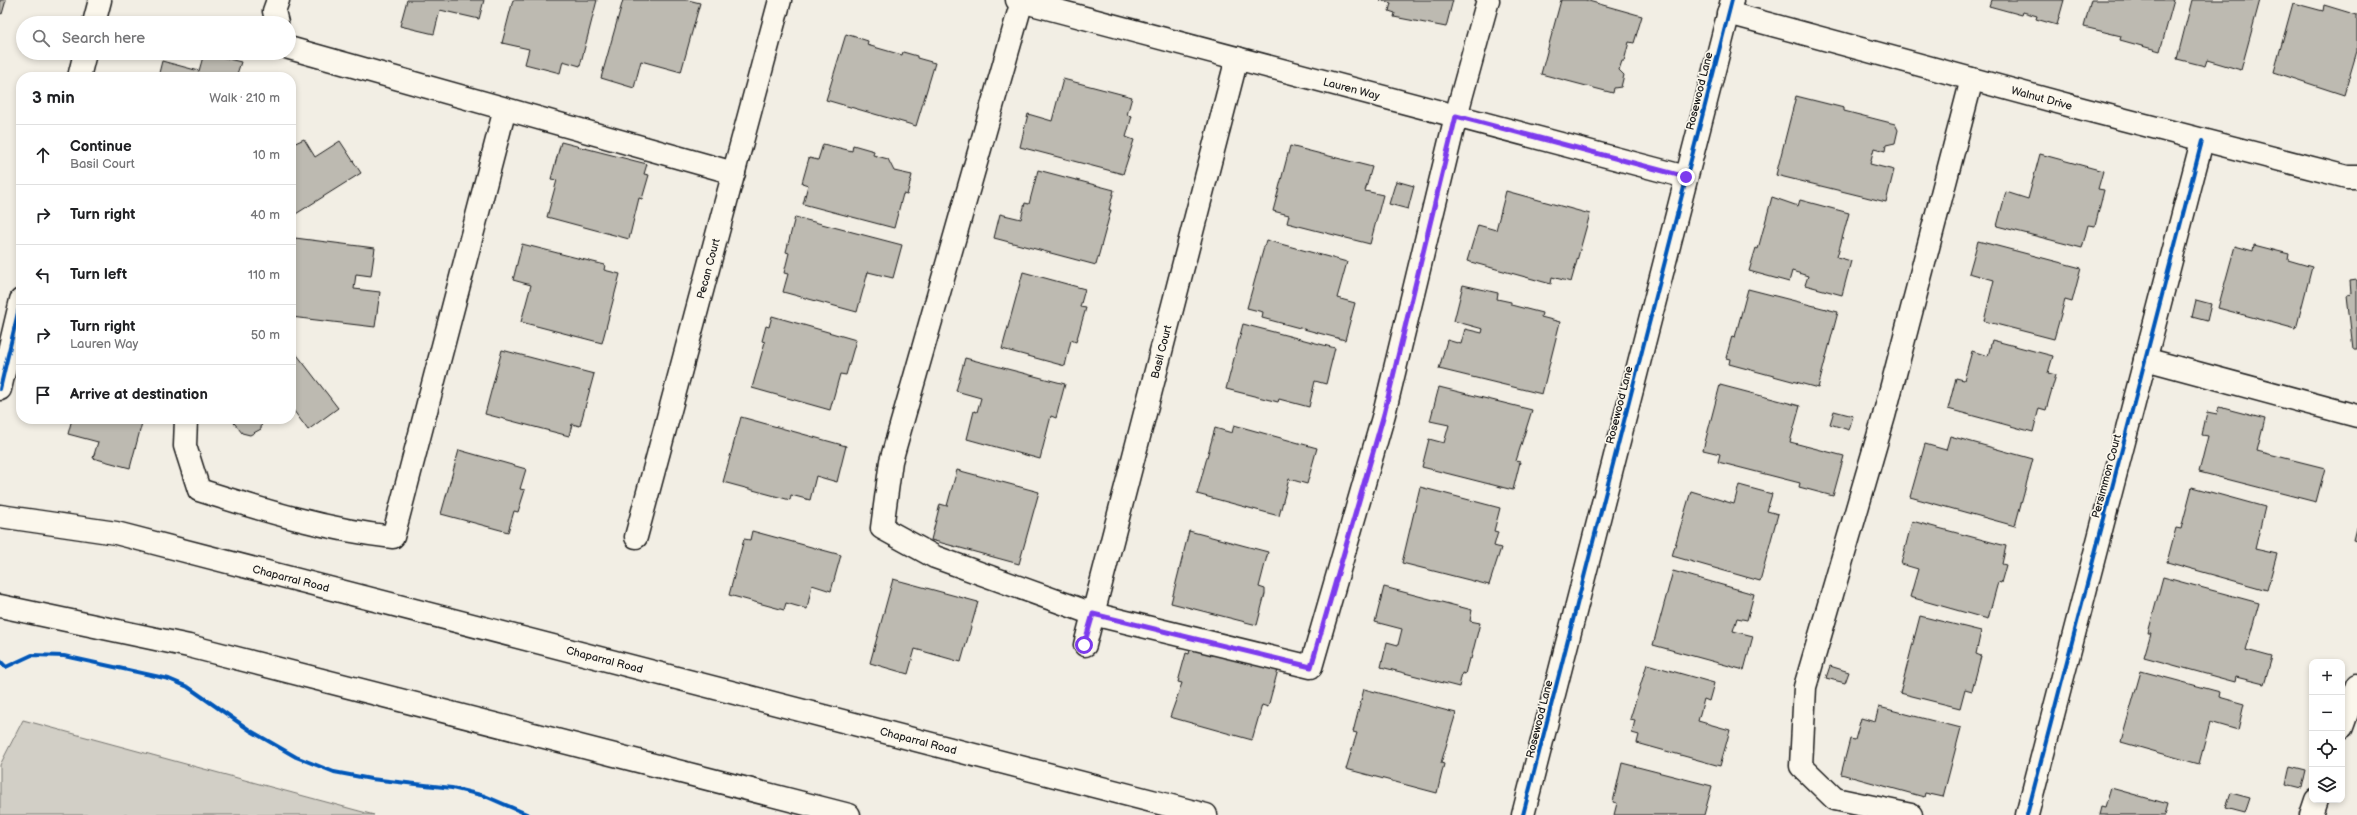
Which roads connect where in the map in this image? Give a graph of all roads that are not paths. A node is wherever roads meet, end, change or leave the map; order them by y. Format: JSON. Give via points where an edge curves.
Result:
{"nodes":[{"id":1,"x":100,"y":0,"type":"edge"},
{"id":2,"x":278,"y":0,"type":"edge"},
{"id":3,"x":780,"y":0,"type":"edge"},
{"id":4,"x":1488,"y":0,"type":"edge"},
{"id":5,"x":1020,"y":1,"type":"edge"},
{"id":6,"x":1730,"y":7,"type":"edge"},
{"id":7,"x":96,"y":16,"type":"edge"},
{"id":8,"x":275,"y":16,"type":"edge"},
{"id":9,"x":296,"y":50,"type":"edge"},
{"id":10,"x":1237,"y":58,"type":"junction"},
{"id":11,"x":83,"y":60,"type":"edge"},
{"id":12,"x":80,"y":72,"type":"edge"},
{"id":13,"x":1972,"y":79,"type":"junction"},
{"id":14,"x":506,"y":109,"type":"junction"},
{"id":15,"x":1456,"y":116,"type":"junction"},
{"id":16,"x":2202,"y":141,"type":"junction"},
{"id":17,"x":734,"y":173,"type":"junction"},
{"id":18,"x":1686,"y":177,"type":"junction"},
{"id":19,"x":2357,"y":177,"type":"edge"},
{"id":20,"x":16,"y":321,"type":"edge"},
{"id":21,"x":2145,"y":359,"type":"junction"},
{"id":22,"x":0,"y":389,"type":"edge"},
{"id":23,"x":2357,"y":416,"type":"edge"},
{"id":24,"x":186,"y":424,"type":"edge"},
{"id":25,"x":0,"y":516,"type":"edge"},
{"id":26,"x":636,"y":537,"type":"dead end"},
{"id":27,"x":0,"y":606,"type":"edge"},
{"id":28,"x":1093,"y":614,"type":"junction"},
{"id":29,"x":1084,"y":645,"type":"dead end"},
{"id":30,"x":2357,"y":684,"type":"edge"},
{"id":31,"x":2345,"y":718,"type":"edge"},
{"id":32,"x":2315,"y":803,"type":"edge"},
{"id":33,"x":849,"y":815,"type":"edge"},
{"id":34,"x":1206,"y":815,"type":"edge"},
{"id":35,"x":1523,"y":815,"type":"edge"},
{"id":36,"x":1911,"y":815,"type":"edge"},
{"id":37,"x":2027,"y":815,"type":"edge"},
{"id":38,"x":2311,"y":815,"type":"edge"}],
"edges":[{"from":1,"to":7,"type":"street"},
{"from":2,"to":8,"type":"street"},
{"from":3,"to":17,"type":"street","name":"Pecan Court"},
{"from":4,"to":15,"type":"street"},
{"from":5,"to":10,"type":"street","name":"Lauren Way"},
{"from":5,"to":28,"type":"street","via":[[891,461],[882,528],[934,557]]},
{"from":6,"to":13,"type":"street","name":"Walnut Drive"},
{"from":6,"to":18,"type":"street","name":"Rosewood Lane"},
{"from":9,"to":14,"type":"street"},
{"from":10,"to":15,"type":"street","name":"Lauren Way"},
{"from":10,"to":28,"type":"street","name":"Basil Court"},
{"from":11,"to":12,"type":"street"},
{"from":13,"to":16,"type":"street","name":"Walnut Drive"},
{"from":13,"to":36,"type":"street","via":[[1884,416],[1805,687],[1801,766],[1835,798]]},
{"from":14,"to":17,"type":"street"},
{"from":14,"to":24,"type":"street","via":[[393,537],[365,534],[269,512],[199,490],[184,446]]},
{"from":15,"to":18,"type":"street","name":"Lauren Way"},
{"from":15,"to":28,"type":"street","via":[[1384,414],[1311,667]]},
{"from":16,"to":19,"type":"street","name":"Walnut Drive","via":[[2347,178]]},
{"from":16,"to":21,"type":"street","name":"Persimmon Court"},
{"from":17,"to":26,"type":"street","name":"Pecan Court"},
{"from":18,"to":35,"type":"street","name":"Rosewood Lane"},
{"from":20,"to":22,"type":"street"},
{"from":21,"to":23,"type":"street"},
{"from":21,"to":37,"type":"street","name":"Persimmon Court"},
{"from":25,"to":34,"type":"street","name":"Chaparral Road","via":[[116,533]]},
{"from":27,"to":33,"type":"street","via":[[189,646]]},
{"from":28,"to":29,"type":"street","name":"Basil Court"},
{"from":30,"to":31,"type":"street"},
{"from":32,"to":38,"type":"street"}]}
